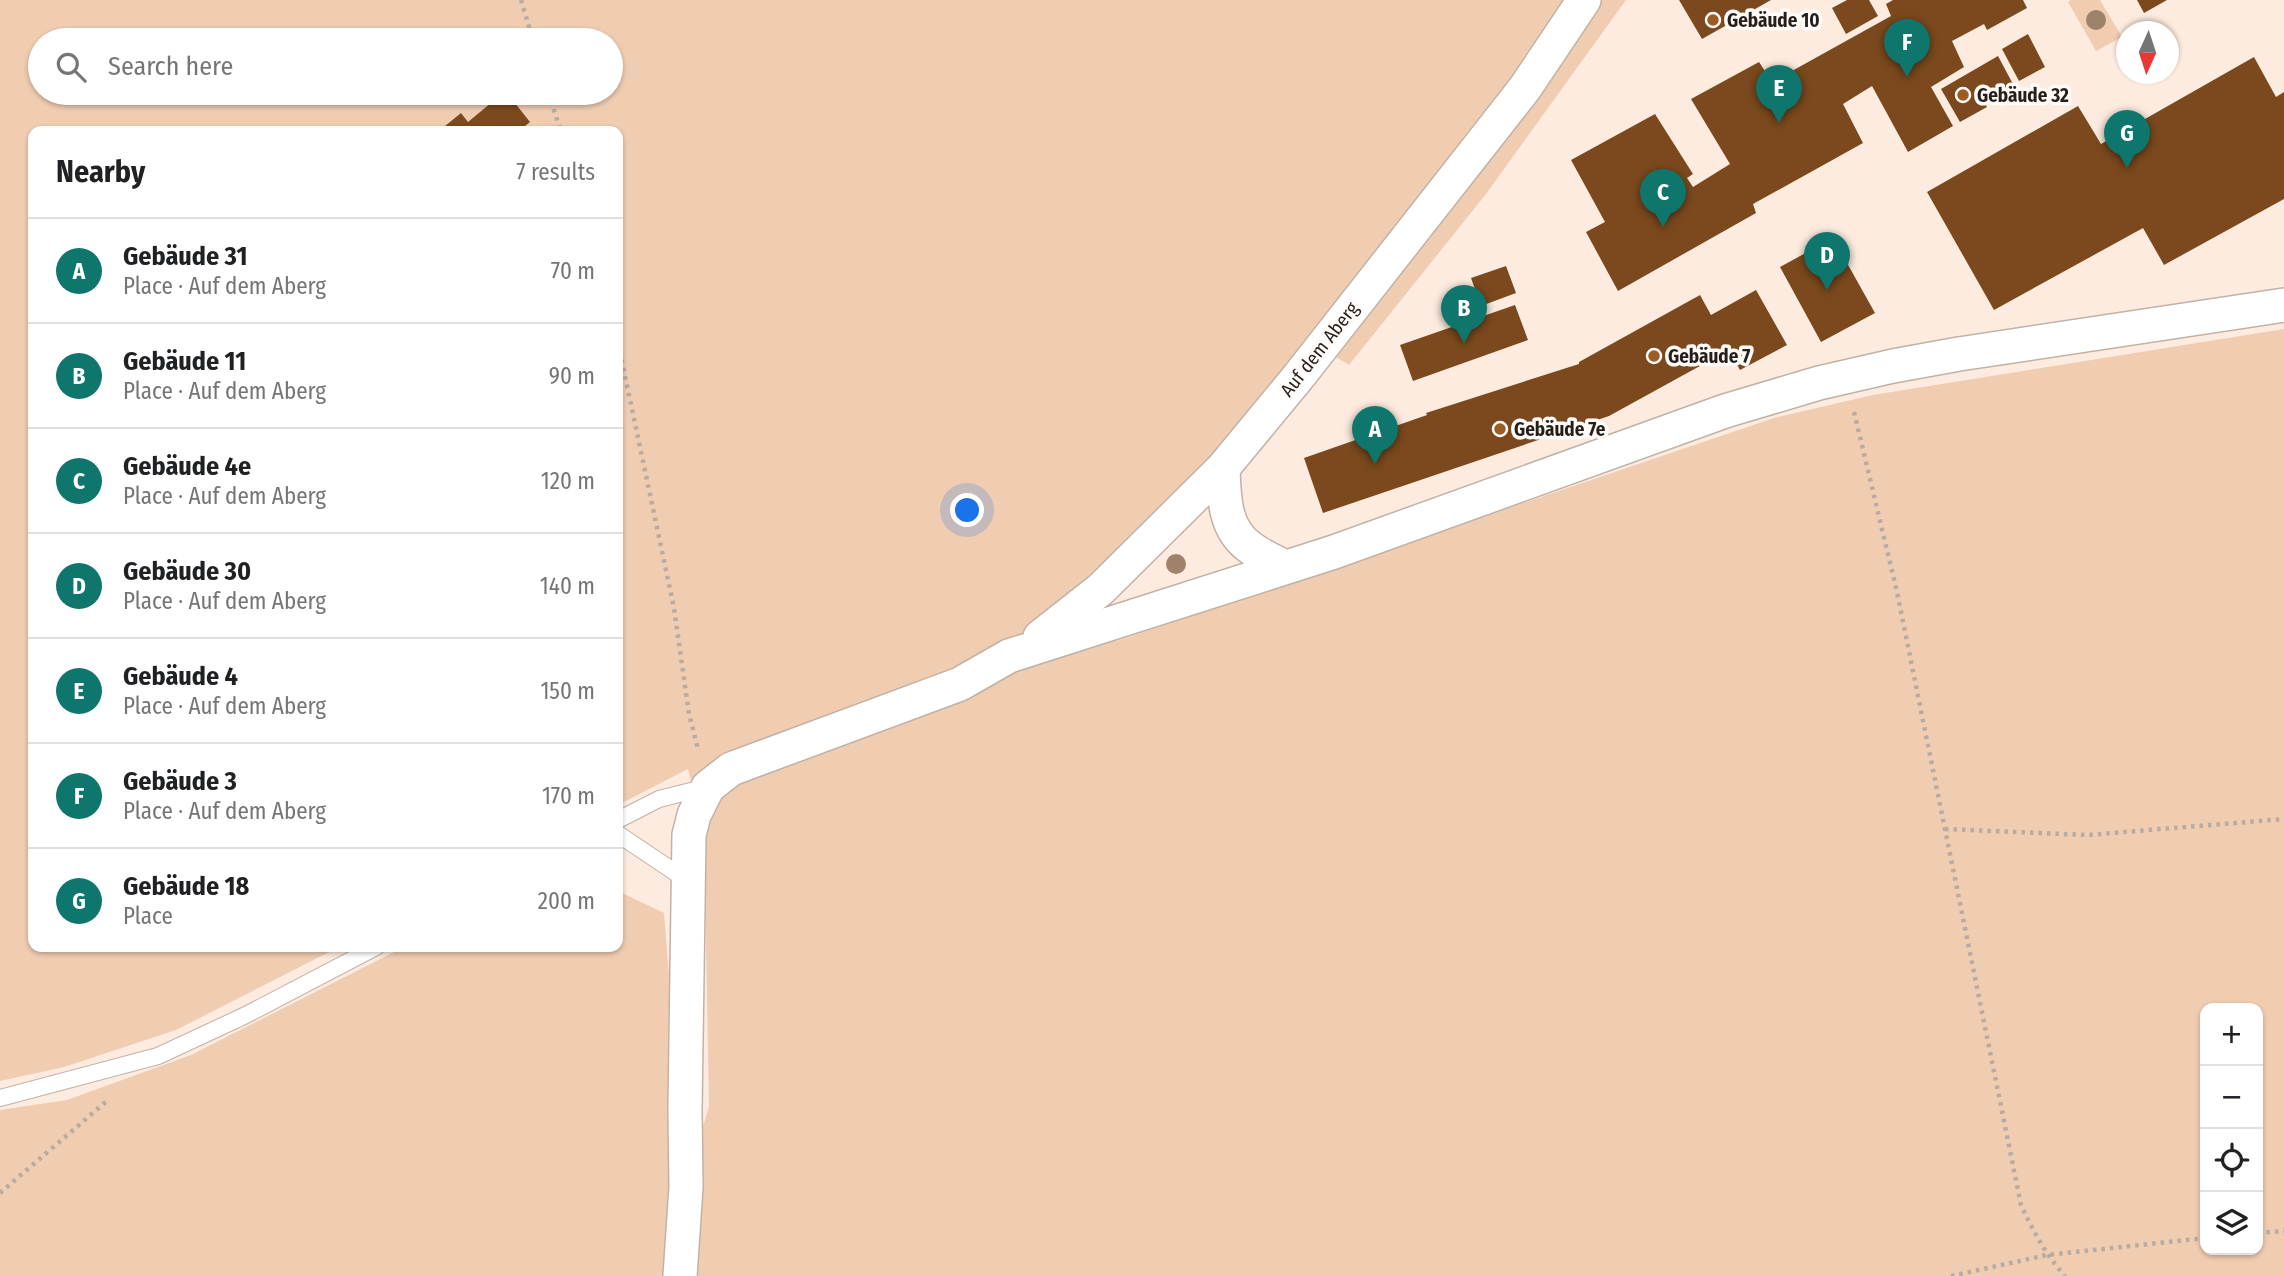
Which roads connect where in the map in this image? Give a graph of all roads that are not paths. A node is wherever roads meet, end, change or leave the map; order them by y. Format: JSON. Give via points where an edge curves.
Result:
{"nodes":[{"id":1,"x":1584,"y":0,"type":"edge"},
{"id":2,"x":2284,"y":305,"type":"edge"},
{"id":3,"x":1223,"y":468,"type":"junction"},
{"id":4,"x":1285,"y":566,"type":"junction"},
{"id":5,"x":1009,"y":656,"type":"junction"},
{"id":6,"x":708,"y":787,"type":"junction"},
{"id":7,"x":623,"y":817,"type":"edge"},
{"id":8,"x":623,"y":837,"type":"edge"},
{"id":9,"x":688,"y":881,"type":"junction"},
{"id":10,"x":366,"y":952,"type":"edge"},
{"id":11,"x":0,"y":1098,"type":"edge"},
{"id":12,"x":680,"y":1276,"type":"edge"}],
"edges":[{"from":1,"to":3,"type":"street","name":"Auf dem Aberg","via":[[1525,88]]},
{"from":2,"to":4,"type":"street","via":[[1959,354],[1846,377],[1725,411]]},
{"from":3,"to":4,"type":"street","via":[[1224,501],[1236,533],[1250,548]]},
{"from":3,"to":5,"type":"street","name":"Auf dem Aberg","via":[[1101,589],[1055,627]]},
{"from":4,"to":5,"type":"street"},
{"from":5,"to":6,"type":"street","via":[[960,684],[747,761]]},
{"from":6,"to":7,"type":"lane","via":[[659,799]]},
{"from":6,"to":9,"type":"street","via":[[689,835]]},
{"from":8,"to":9,"type":"lane"},
{"from":9,"to":12,"type":"street","via":[[686,1187]]},
{"from":10,"to":11,"type":"lane","via":[[158,1056]]}]}
